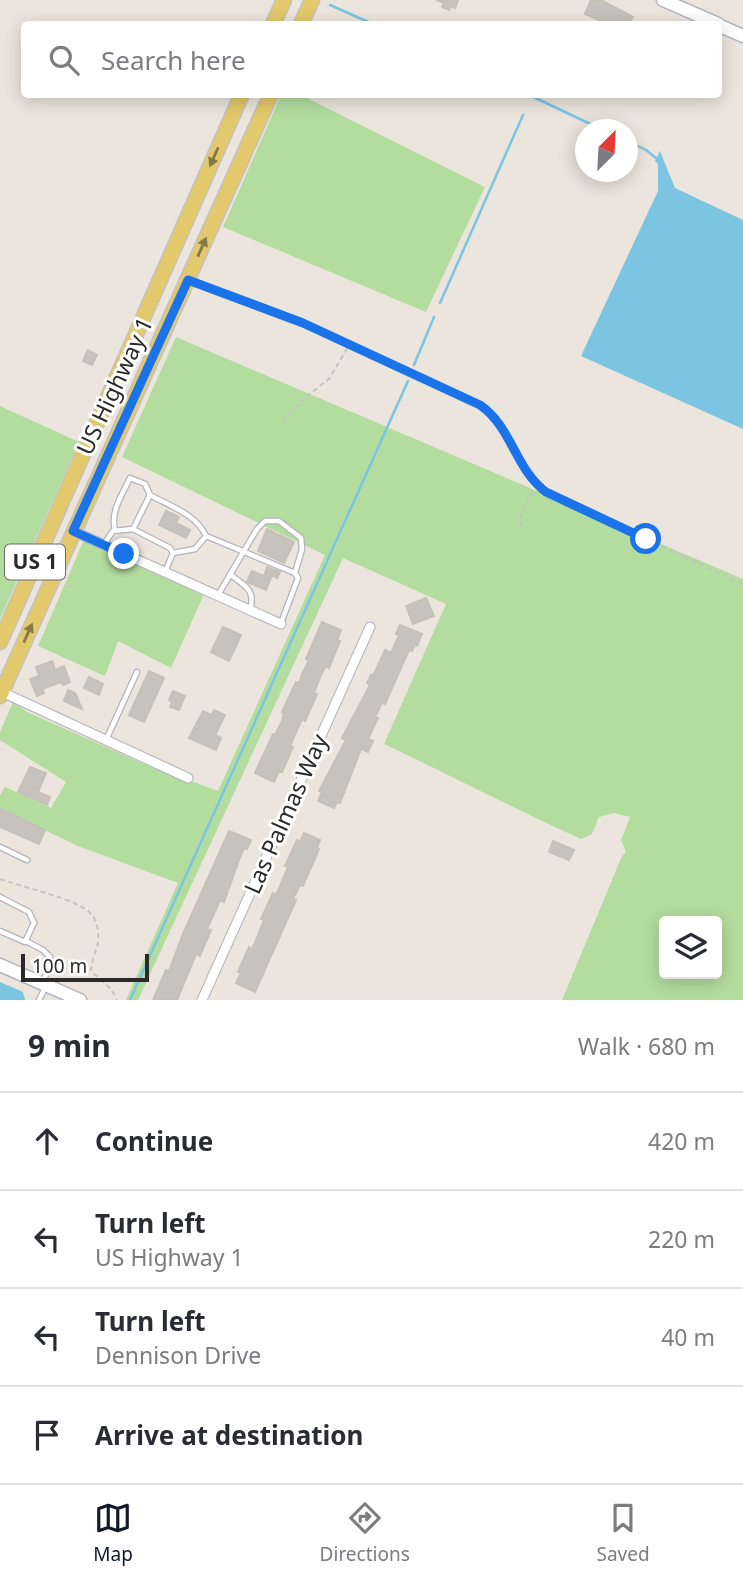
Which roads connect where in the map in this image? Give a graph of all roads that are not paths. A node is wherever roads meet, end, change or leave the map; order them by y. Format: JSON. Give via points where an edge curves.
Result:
{"nodes":[{"id":1,"x":284,"y":0,"type":"edge"},
{"id":2,"x":312,"y":0,"type":"edge"},
{"id":3,"x":663,"y":0,"type":"edge"},
{"id":4,"x":274,"y":21,"type":"edge"},
{"id":5,"x":302,"y":21,"type":"edge"},
{"id":6,"x":709,"y":21,"type":"edge"},
{"id":7,"x":722,"y":27,"type":"edge"},
{"id":8,"x":743,"y":36,"type":"edge"},
{"id":9,"x":240,"y":98,"type":"edge"},
{"id":10,"x":269,"y":98,"type":"edge"},
{"id":11,"x":71,"y":483,"type":"junction"},
{"id":12,"x":149,"y":495,"type":"junction"},
{"id":13,"x":133,"y":529,"type":"junction"},
{"id":14,"x":115,"y":530,"type":"junction"},
{"id":15,"x":73,"y":531,"type":"junction"},
{"id":16,"x":206,"y":536,"type":"junction"},
{"id":17,"x":104,"y":545,"type":"junction"},
{"id":18,"x":244,"y":551,"type":"junction"},
{"id":19,"x":173,"y":553,"type":"junction"},
{"id":20,"x":165,"y":572,"type":"junction"},
{"id":21,"x":295,"y":573,"type":"junction"},
{"id":22,"x":231,"y":575,"type":"junction"},
{"id":23,"x":217,"y":596,"type":"junction"},
{"id":24,"x":250,"y":610,"type":"junction"},
{"id":25,"x":281,"y":624,"type":"joint"},
{"id":26,"x":370,"y":627,"type":"dead end"},
{"id":27,"x":0,"y":642,"type":"edge"},
{"id":28,"x":137,"y":672,"type":"dead end"},
{"id":29,"x":1,"y":694,"type":"edge"},
{"id":30,"x":106,"y":740,"type":"junction"},
{"id":31,"x":188,"y":778,"type":"dead end"},
{"id":32,"x":0,"y":847,"type":"edge"},
{"id":33,"x":27,"y":860,"type":"dead end"},
{"id":34,"x":0,"y":897,"type":"edge"},
{"id":35,"x":0,"y":932,"type":"edge"},
{"id":36,"x":26,"y":941,"type":"junction"},
{"id":37,"x":0,"y":965,"type":"edge"},
{"id":38,"x":44,"y":985,"type":"junction"},
{"id":39,"x":39,"y":1000,"type":"edge"},
{"id":40,"x":80,"y":1000,"type":"edge"},
{"id":41,"x":202,"y":1000,"type":"edge"}],
"edges":[{"from":1,"to":4,"type":"main road"},
{"from":2,"to":5,"type":"main road"},
{"from":3,"to":6,"type":"street"},
{"from":7,"to":8,"type":"street"},
{"from":9,"to":11,"type":"main road","name":"US Highway 1","number":"US 1","one_way":true},
{"from":15,"to":10,"type":"main road","name":"US Highway 1","number":"US 1","one_way":true},
{"from":11,"to":15,"type":"main road"},
{"from":11,"to":27,"type":"main road","name":"US Highway 1","number":"US 1"},
{"from":12,"to":13,"type":"lane"},
{"from":12,"to":14,"type":"lane","via":[[145,484],[130,478],[114,513]]},
{"from":12,"to":16,"type":"lane","via":[[189,515]]},
{"from":13,"to":14,"type":"lane"},
{"from":13,"to":19,"type":"lane","via":[[164,542]]},
{"from":14,"to":17,"type":"lane"},
{"from":15,"to":17,"type":"street"},
{"from":29,"to":15,"type":"main road","name":"US Highway 1","number":"US 1","one_way":true},
{"from":16,"to":18,"type":"lane"},
{"from":16,"to":19,"type":"lane","via":[[195,549]]},
{"from":17,"to":20,"type":"street"},
{"from":18,"to":21,"type":"lane"},
{"from":18,"to":21,"type":"lane","via":[[265,521],[279,521],[302,543]]},
{"from":18,"to":22,"type":"lane"},
{"from":19,"to":20,"type":"lane"},
{"from":20,"to":23,"type":"street"},
{"from":21,"to":25,"type":"lane","via":[[298,578]]},
{"from":22,"to":23,"type":"lane"},
{"from":22,"to":24,"type":"lane","via":[[251,592]]},
{"from":23,"to":24,"type":"street"},
{"from":24,"to":25,"type":"street"},
{"from":26,"to":41,"type":"street","name":"Las Palmas Way"},
{"from":28,"to":30,"type":"lane"},
{"from":29,"to":30,"type":"street"},
{"from":30,"to":31,"type":"street"},
{"from":32,"to":33,"type":"lane"},
{"from":34,"to":36,"type":"lane","via":[[32,915],[34,923]]},
{"from":35,"to":36,"type":"lane"},
{"from":36,"to":38,"type":"lane","via":[[50,957]]},
{"from":37,"to":38,"type":"street"},
{"from":38,"to":39,"type":"lane"},
{"from":38,"to":40,"type":"street"}]}
